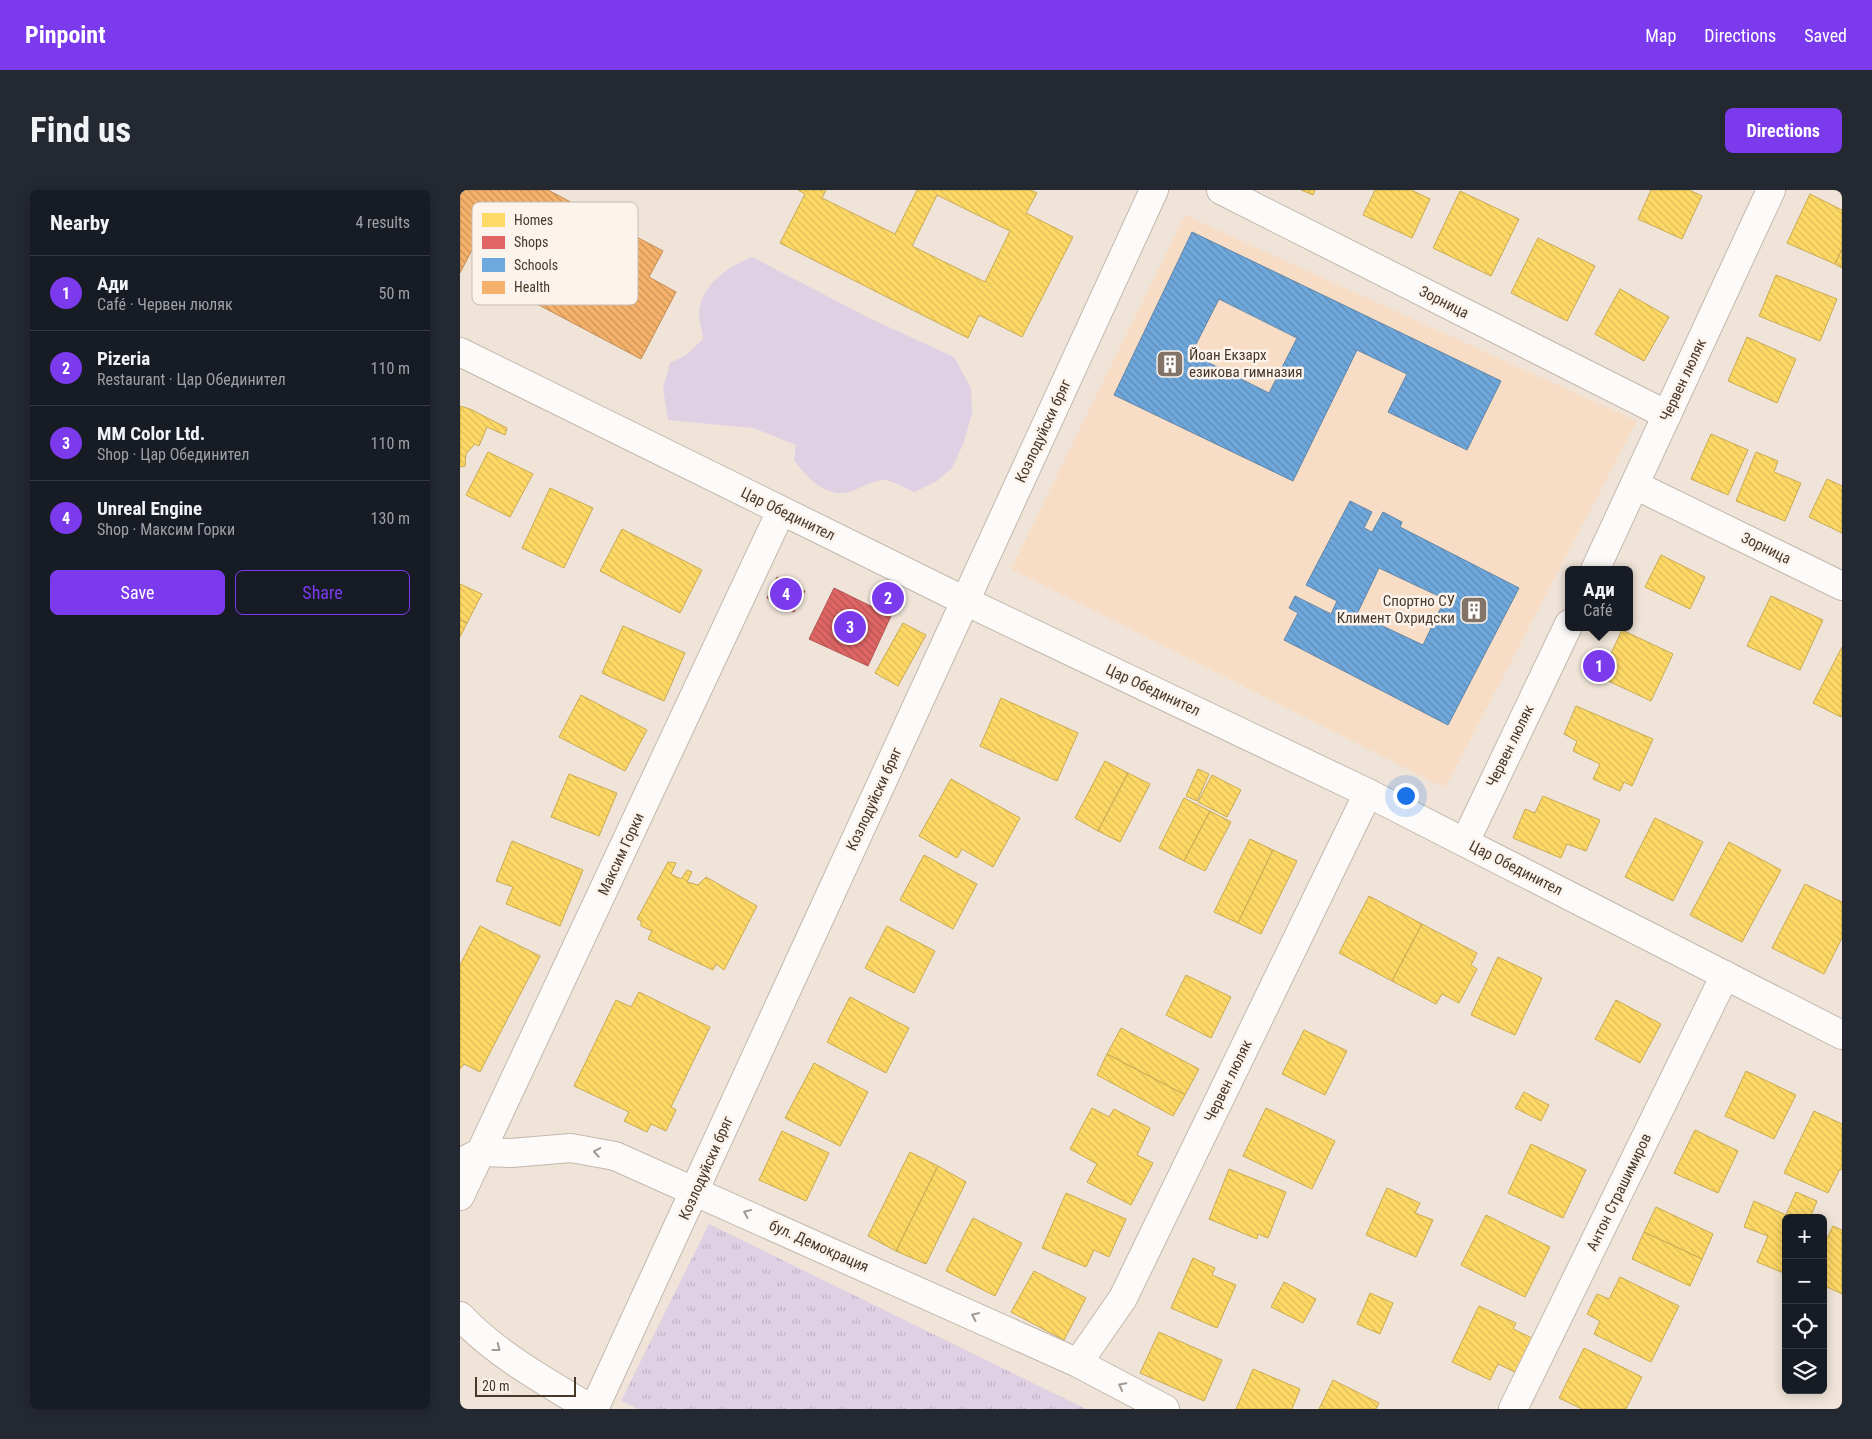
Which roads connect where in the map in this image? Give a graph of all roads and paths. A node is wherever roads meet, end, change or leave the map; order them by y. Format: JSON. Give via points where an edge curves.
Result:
{"nodes":[{"id":1,"x":1154,"y":190,"type":"edge"},
{"id":2,"x":1221,"y":190,"type":"edge"},
{"id":3,"x":1771,"y":190,"type":"edge"},
{"id":4,"x":460,"y":352,"type":"edge"},
{"id":5,"x":1668,"y":415,"type":"junction"},
{"id":6,"x":1635,"y":485,"type":"junction"},
{"id":7,"x":782,"y":511,"type":"junction"},
{"id":8,"x":1597,"y":566,"type":"edge"},
{"id":9,"x":1842,"y":586,"type":"edge"},
{"id":10,"x":965,"y":601,"type":"junction"},
{"id":11,"x":1566,"y":631,"type":"edge"},
{"id":12,"x":1368,"y":793,"type":"junction"},
{"id":13,"x":1465,"y":842,"type":"junction"},
{"id":14,"x":1725,"y":975,"type":"junction"},
{"id":15,"x":1842,"y":1035,"type":"edge"},
{"id":16,"x":470,"y":1158,"type":"edge"},
{"id":17,"x":696,"y":1190,"type":"junction"},
{"id":18,"x":460,"y":1196,"type":"edge"},
{"id":19,"x":460,"y":1316,"type":"edge"},
{"id":20,"x":1078,"y":1363,"type":"junction"},
{"id":21,"x":590,"y":1409,"type":"edge"},
{"id":22,"x":594,"y":1409,"type":"edge"},
{"id":23,"x":1165,"y":1409,"type":"edge"},
{"id":24,"x":1513,"y":1409,"type":"edge"}],
"edges":[{"from":1,"to":10,"type":"street","name":"Козлодуйски бряг"},
{"from":2,"to":5,"type":"street","name":"Зорница"},
{"from":3,"to":5,"type":"street","name":"Червен люляк"},
{"from":4,"to":7,"type":"street","name":"Цар Обединител"},
{"from":5,"to":6,"type":"street","name":"Червен люляк"},
{"from":6,"to":8,"type":"street","name":"Червен люляк"},
{"from":6,"to":9,"type":"street","name":"Зорница"},
{"from":7,"to":10,"type":"street","name":"Цар Обединител"},
{"from":7,"to":16,"type":"street","name":"Максим Горки"},
{"from":10,"to":12,"type":"street","name":"Цар Обединител"},
{"from":10,"to":17,"type":"street","name":"Козлодуйски бряг"},
{"from":11,"to":13,"type":"street","name":"Червен люляк"},
{"from":12,"to":13,"type":"street","name":"Цар Обединител"},
{"from":12,"to":20,"type":"street","name":"Червен люляк","via":[[1124,1298]]},
{"from":13,"to":14,"type":"street","name":"Цар Обединител"},
{"from":14,"to":15,"type":"street","name":"Цар Обединител"},
{"from":14,"to":24,"type":"street","name":"Антон Страшимиров"},
{"from":17,"to":16,"type":"street","name":"бул. Демокрация","one_way":true,"via":[[615,1156],[594,1151],[571,1148]]},
{"from":16,"to":18,"type":"street","name":"Максим Горки"},
{"from":20,"to":17,"type":"street","name":"бул. Демокрация","one_way":true},
{"from":17,"to":22,"type":"street","name":"Козлодуйски бряг"},
{"from":19,"to":21,"type":"street","one_way":true,"via":[[475,1332],[510,1358]]},
{"from":23,"to":20,"type":"street","name":"бул. Демокрация","one_way":true}]}
